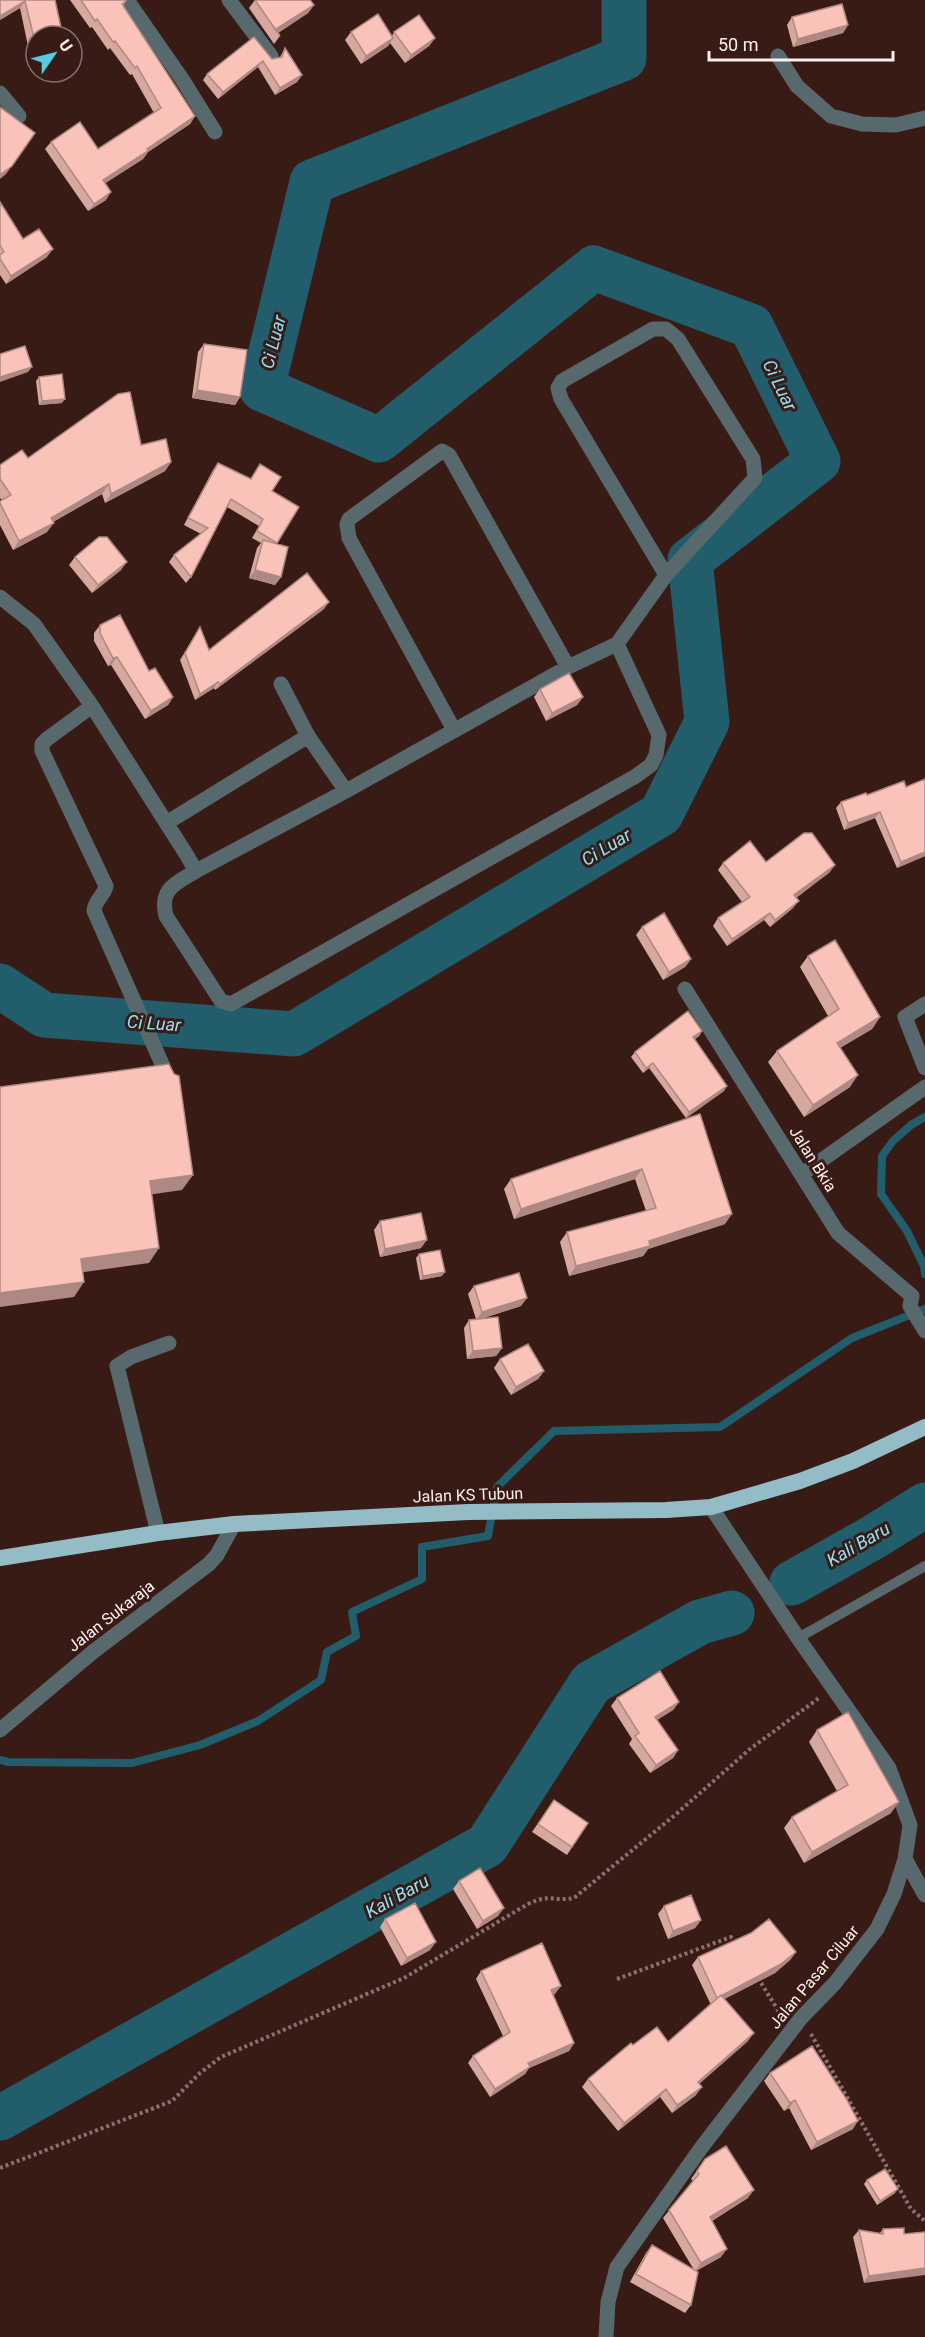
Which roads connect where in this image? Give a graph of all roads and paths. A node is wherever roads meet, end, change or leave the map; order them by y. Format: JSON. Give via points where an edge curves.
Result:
{"nodes":[{"id":1,"x":127,"y":0,"type":"edge"},
{"id":2,"x":230,"y":0,"type":"edge"},
{"id":3,"x":271,"y":56,"type":"edge"},
{"id":4,"x":778,"y":56,"type":"dead end"},
{"id":5,"x":0,"y":93,"type":"edge"},
{"id":6,"x":19,"y":116,"type":"dead end"},
{"id":7,"x":925,"y":118,"type":"edge"},
{"id":8,"x":215,"y":132,"type":"dead end"},
{"id":9,"x":666,"y":575,"type":"junction"},
{"id":10,"x":0,"y":597,"type":"edge"},
{"id":11,"x":617,"y":644,"type":"junction"},
{"id":12,"x":568,"y":667,"type":"junction"},
{"id":13,"x":281,"y":684,"type":"dead end"},
{"id":14,"x":92,"y":706,"type":"junction"},
{"id":15,"x":454,"y":730,"type":"junction"},
{"id":16,"x":308,"y":736,"type":"junction"},
{"id":17,"x":346,"y":791,"type":"junction"},
{"id":18,"x":168,"y":822,"type":"junction"},
{"id":19,"x":196,"y":871,"type":"junction"},
{"id":20,"x":685,"y":989,"type":"dead end"},
{"id":21,"x":925,"y":1004,"type":"edge"},
{"id":22,"x":925,"y":1068,"type":"edge"},
{"id":23,"x":170,"y":1082,"type":"edge"},
{"id":24,"x":925,"y":1087,"type":"edge"},
{"id":25,"x":802,"y":1174,"type":"junction"},
{"id":26,"x":925,"y":1331,"type":"edge"},
{"id":27,"x":169,"y":1343,"type":"dead end"},
{"id":28,"x":925,"y":1427,"type":"edge"},
{"id":29,"x":711,"y":1507,"type":"junction"},
{"id":30,"x":234,"y":1524,"type":"junction"},
{"id":31,"x":158,"y":1533,"type":"junction"},
{"id":32,"x":0,"y":1558,"type":"edge"},
{"id":33,"x":925,"y":1566,"type":"edge"},
{"id":34,"x":798,"y":1638,"type":"junction"},
{"id":35,"x":834,"y":1687,"type":"junction"},
{"id":36,"x":0,"y":1730,"type":"edge"},
{"id":37,"x":905,"y":1859,"type":"junction"},
{"id":38,"x":925,"y":1895,"type":"edge"},
{"id":39,"x":737,"y":1947,"type":"edge"},
{"id":40,"x":755,"y":1975,"type":"edge"},
{"id":41,"x":616,"y":1979,"type":"dead end"},
{"id":42,"x":801,"y":2018,"type":"junction"},
{"id":43,"x":792,"y":2031,"type":"junction"},
{"id":44,"x":0,"y":2168,"type":"edge"},
{"id":45,"x":925,"y":2221,"type":"edge"},
{"id":46,"x":606,"y":2337,"type":"edge"}],
"edges":[{"from":1,"to":8,"type":"street"},
{"from":2,"to":3,"type":"street"},
{"from":4,"to":7,"type":"street","via":[[797,86],[831,116],[862,124],[897,125]]},
{"from":5,"to":6,"type":"street"},
{"from":9,"to":9,"type":"street","via":[[755,478],[756,470],[753,459],[678,339],[666,329],[653,329],[562,381],[558,388]]},
{"from":9,"to":11,"type":"street"},
{"from":10,"to":14,"type":"street","via":[[34,624]]},
{"from":11,"to":12,"type":"street"},
{"from":11,"to":19,"type":"street","via":[[659,735],[651,765],[231,1004],[221,1001],[166,916],[163,904],[169,888]]},
{"from":12,"to":15,"type":"street"},
{"from":12,"to":15,"type":"street","via":[[453,462],[442,451],[347,524],[349,538]]},
{"from":13,"to":16,"type":"street"},
{"from":14,"to":18,"type":"street"},
{"from":14,"to":23,"type":"street","via":[[47,739],[42,751],[106,886],[94,911]]},
{"from":15,"to":17,"type":"street"},
{"from":16,"to":17,"type":"street"},
{"from":16,"to":18,"type":"street"},
{"from":17,"to":19,"type":"street"},
{"from":18,"to":19,"type":"street"},
{"from":20,"to":25,"type":"street","name":"Jalan Bkia"},
{"from":21,"to":22,"type":"street","via":[[905,1017]]},
{"from":24,"to":25,"type":"street"},
{"from":25,"to":26,"type":"street","name":"Jalan Bkia","via":[[838,1233],[912,1296],[910,1306]]},
{"from":27,"to":31,"type":"street","via":[[117,1366]]},
{"from":28,"to":29,"type":"highway","name":"Jalan KS Tubun","via":[[800,1481]]},
{"from":29,"to":30,"type":"highway","name":"Jalan KS Tubun","via":[[468,1512]]},
{"from":29,"to":34,"type":"street","name":"Jalan Pasar Ciluar"},
{"from":30,"to":31,"type":"highway","name":"Jalan KS Tubun"},
{"from":30,"to":36,"type":"street","name":"Jalan Sukaraja","via":[[209,1564],[94,1651]]},
{"from":31,"to":32,"type":"highway","name":"Jalan KS Tubun"},
{"from":33,"to":34,"type":"lane"},
{"from":34,"to":35,"type":"street","name":"Jalan Pasar Ciluar"},
{"from":35,"to":37,"type":"street","name":"Jalan Pasar Ciluar","via":[[889,1768],[910,1825]]},
{"from":35,"to":44,"type":"path","via":[[750,1749],[574,1898],[535,1901],[404,1978],[221,2057],[172,2101]]},
{"from":37,"to":38,"type":"street"},
{"from":37,"to":42,"type":"street","name":"Jalan Pasar Ciluar","via":[[877,1929],[835,1983]]},
{"from":39,"to":41,"type":"path","via":[[731,1937]]},
{"from":40,"to":43,"type":"path"},
{"from":42,"to":43,"type":"street","name":"Jalan Pasar Ciluar"},
{"from":42,"to":45,"type":"path","via":[[911,2209]]},
{"from":43,"to":46,"type":"street","name":"Jalan Pasar Ciluar","via":[[701,2148],[617,2267],[608,2302]]}]}
